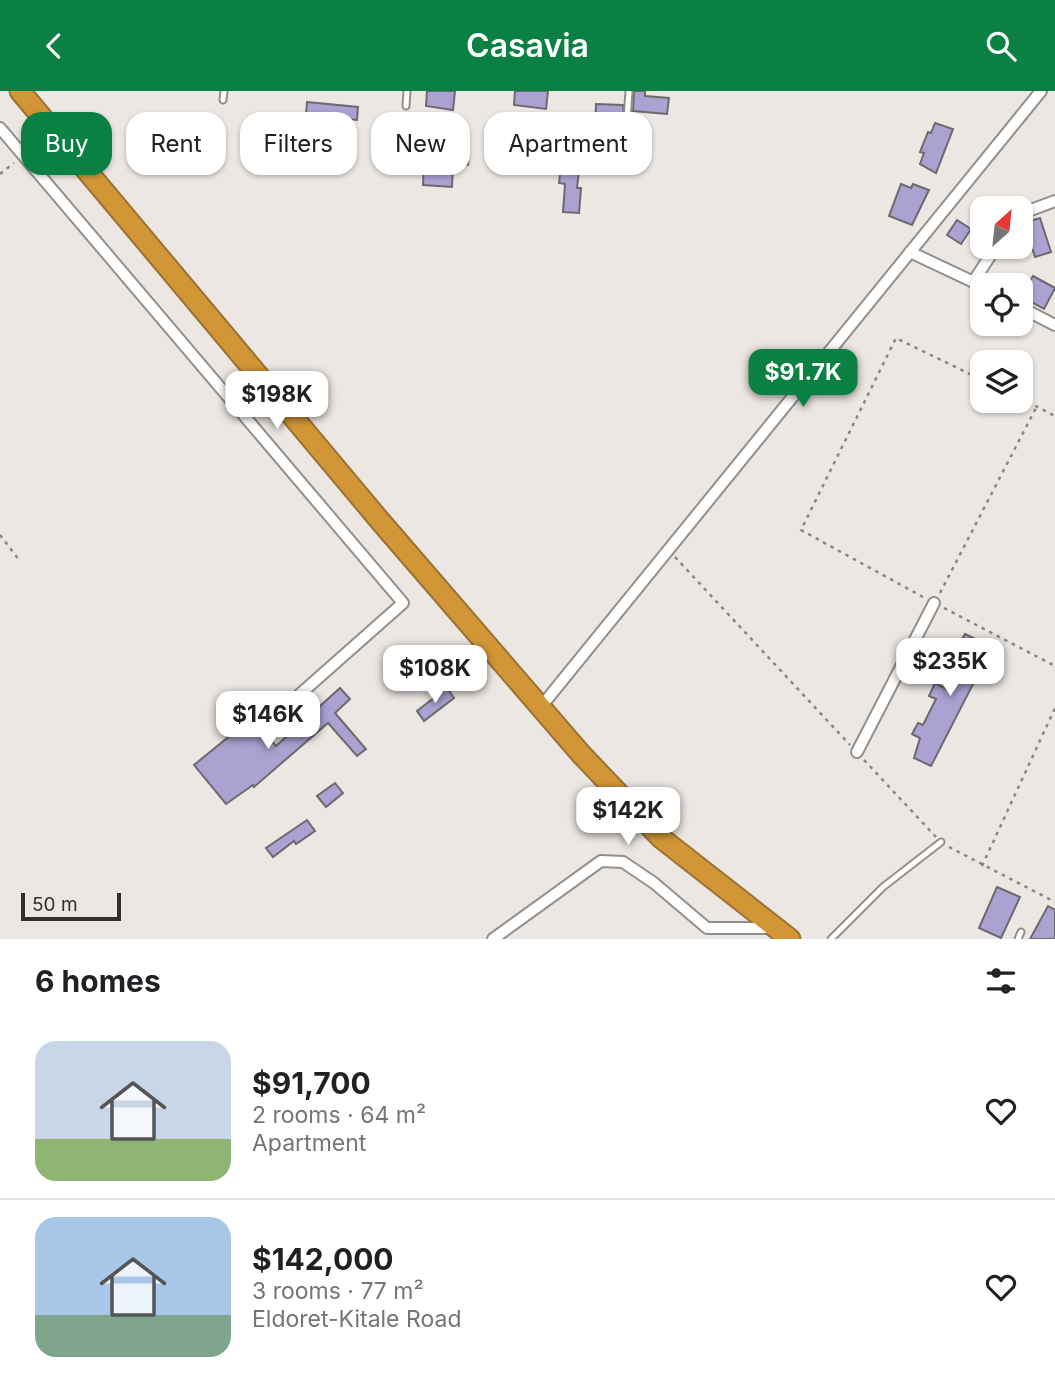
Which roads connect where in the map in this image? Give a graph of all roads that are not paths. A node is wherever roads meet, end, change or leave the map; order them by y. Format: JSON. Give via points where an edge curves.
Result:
{"nodes":[{"id":1,"x":20,"y":91,"type":"edge"},
{"id":2,"x":224,"y":91,"type":"edge"},
{"id":3,"x":407,"y":91,"type":"edge"},
{"id":4,"x":629,"y":91,"type":"edge"},
{"id":5,"x":1041,"y":91,"type":"edge"},
{"id":6,"x":223,"y":100,"type":"dead end"},
{"id":7,"x":406,"y":106,"type":"dead end"},
{"id":8,"x":628,"y":112,"type":"edge"},
{"id":9,"x":0,"y":128,"type":"edge"},
{"id":10,"x":1055,"y":201,"type":"edge"},
{"id":11,"x":1033,"y":209,"type":"edge"},
{"id":12,"x":910,"y":252,"type":"junction"},
{"id":13,"x":970,"y":281,"type":"edge"},
{"id":14,"x":1033,"y":314,"type":"edge"},
{"id":15,"x":1055,"y":325,"type":"edge"},
{"id":16,"x":934,"y":603,"type":"road end"},
{"id":17,"x":540,"y":708,"type":"junction"},
{"id":18,"x":273,"y":718,"type":"dead end"},
{"id":19,"x":857,"y":752,"type":"dead end"},
{"id":20,"x":941,"y":842,"type":"dead end"},
{"id":21,"x":1021,"y":932,"type":"dead end"},
{"id":22,"x":783,"y":933,"type":"edge"},
{"id":23,"x":493,"y":939,"type":"edge"},
{"id":24,"x":831,"y":939,"type":"edge"},
{"id":25,"x":1018,"y":939,"type":"edge"}],
"edges":[{"from":1,"to":17,"type":"highway"},
{"from":2,"to":6,"type":"lane"},
{"from":3,"to":7,"type":"lane"},
{"from":4,"to":8,"type":"lane"},
{"from":5,"to":12,"type":"street"},
{"from":9,"to":18,"type":"street","via":[[403,603]]},
{"from":10,"to":11,"type":"street"},
{"from":12,"to":13,"type":"street"},
{"from":12,"to":17,"type":"street"},
{"from":14,"to":15,"type":"street"},
{"from":16,"to":19,"type":"street"},
{"from":17,"to":22,"type":"highway","via":[[661,838]]},
{"from":20,"to":24,"type":"lane","via":[[883,887]]},
{"from":21,"to":25,"type":"lane"},
{"from":22,"to":23,"type":"street","via":[[707,928],[623,862],[601,861]]}]}
